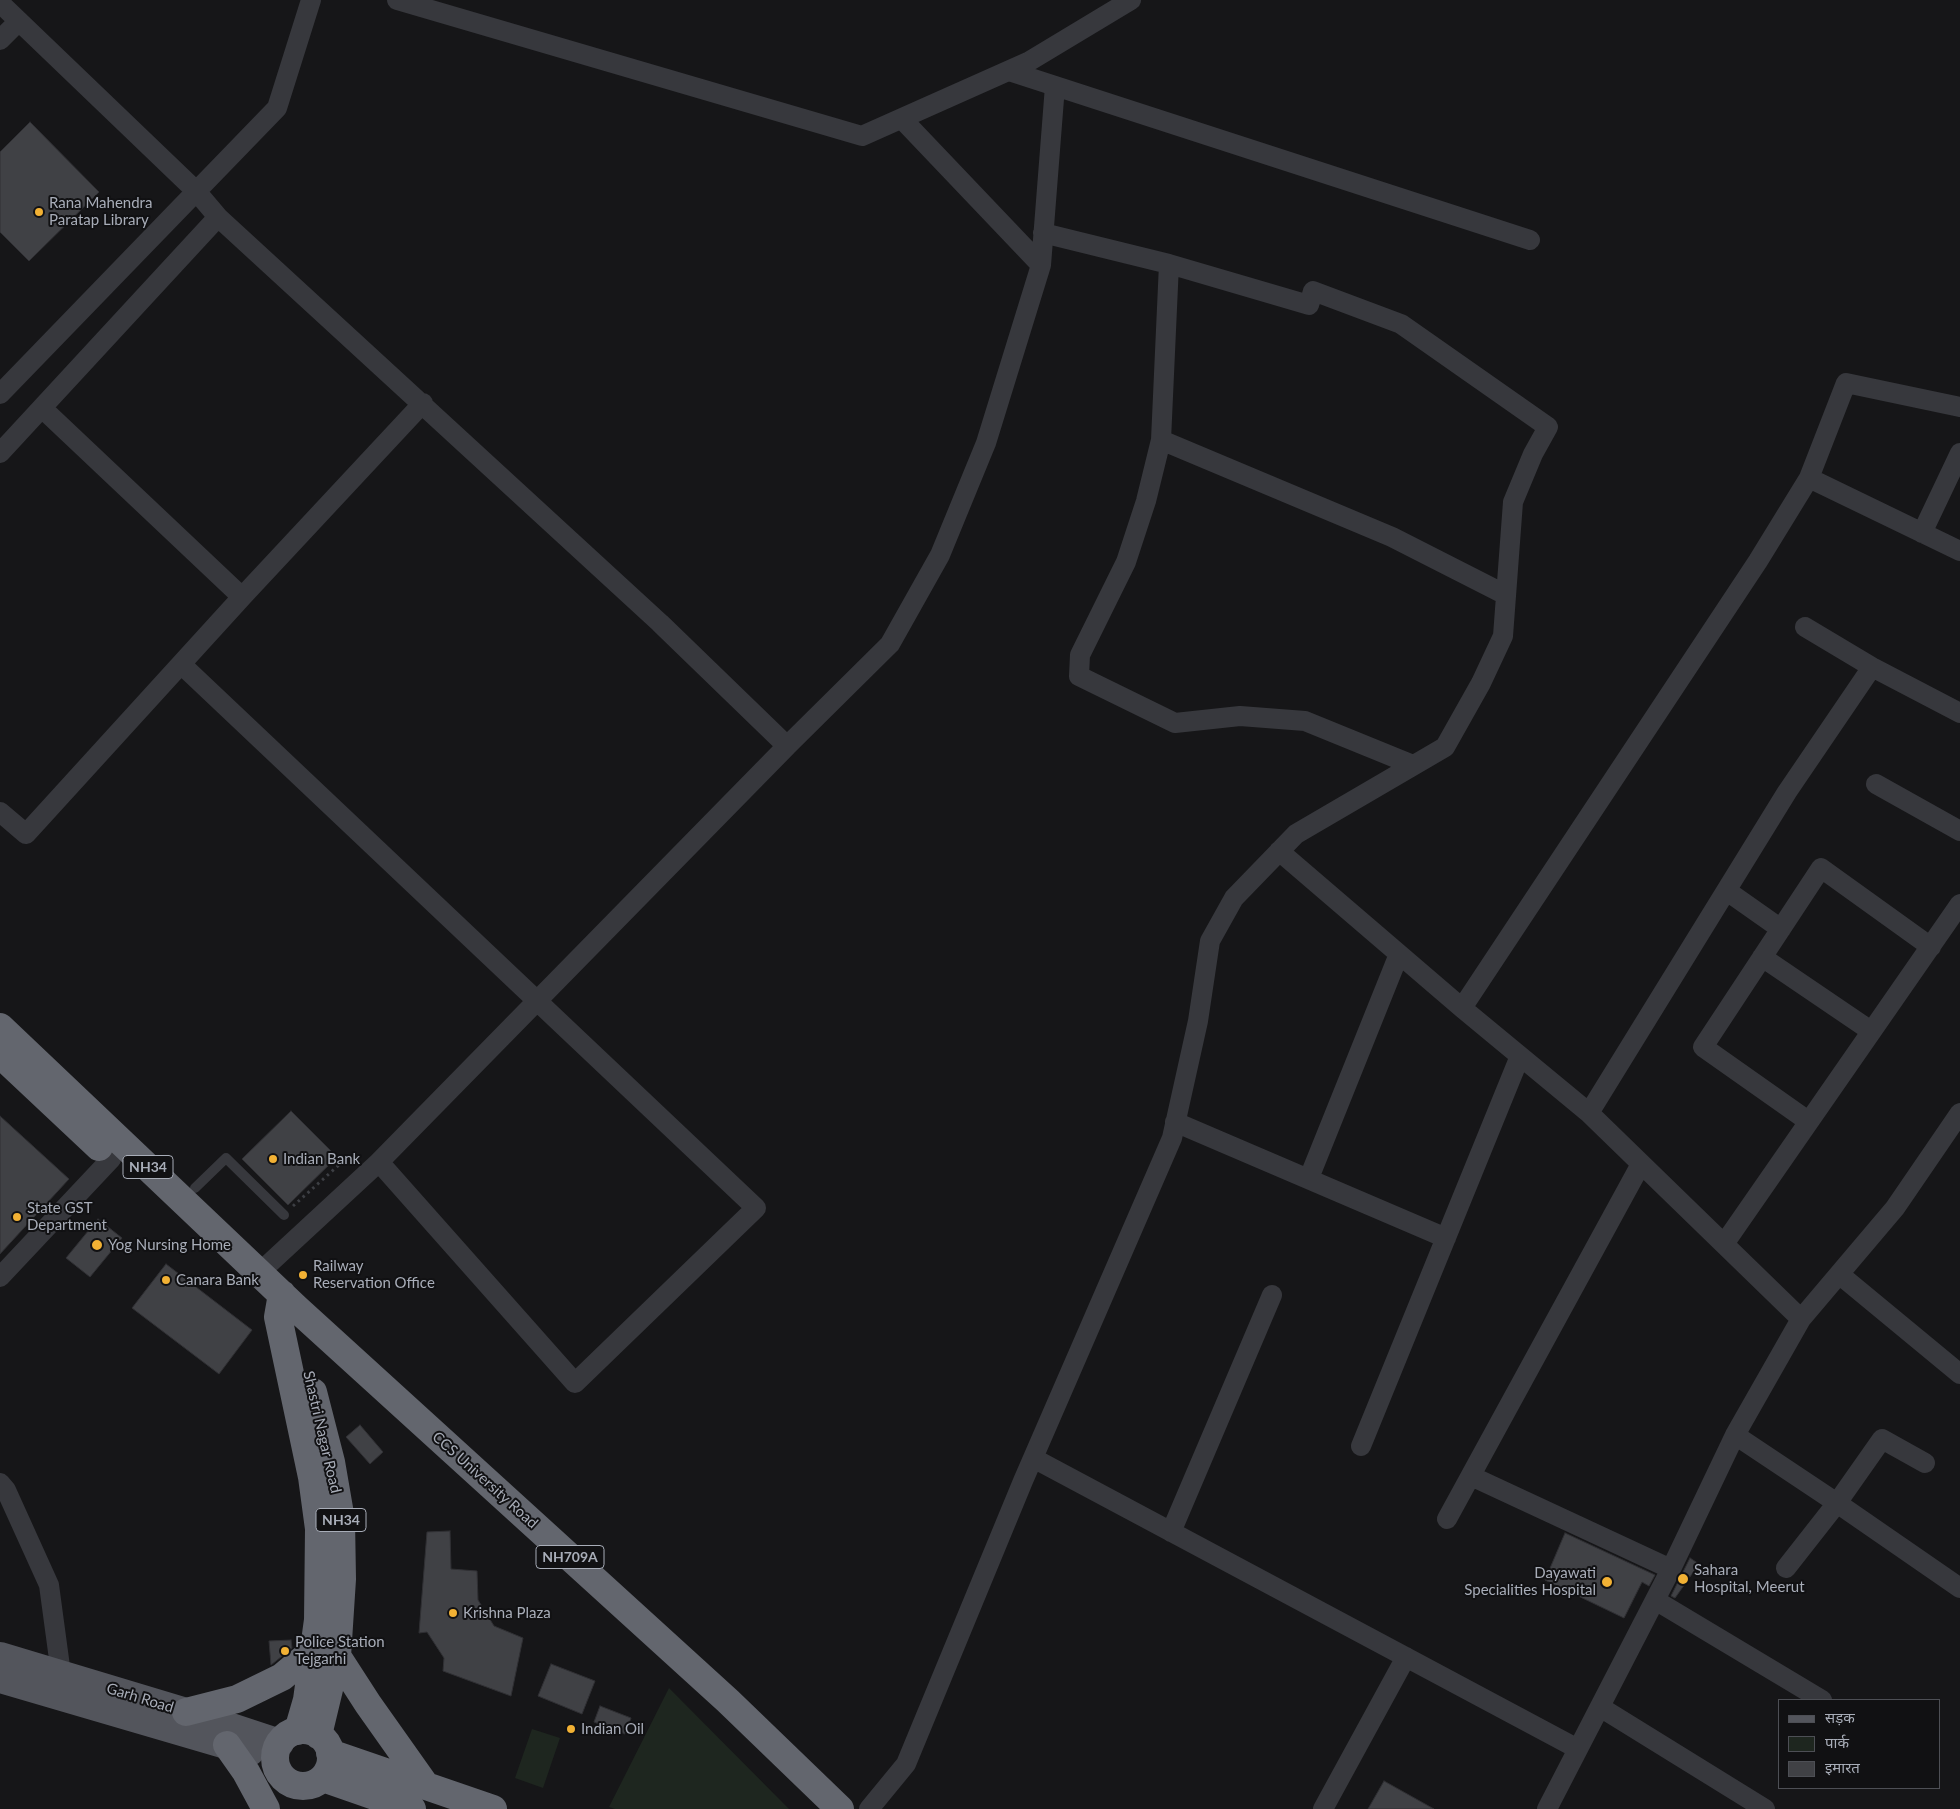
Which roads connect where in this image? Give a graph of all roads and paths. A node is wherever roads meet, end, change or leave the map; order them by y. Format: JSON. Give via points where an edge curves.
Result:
{"nodes":[{"id":1,"x":311,"y":0,"type":"edge"},
{"id":2,"x":397,"y":0,"type":"edge"},
{"id":3,"x":1131,"y":0,"type":"edge"},
{"id":4,"x":0,"y":2,"type":"edge"},
{"id":5,"x":19,"y":21,"type":"junction"},
{"id":6,"x":0,"y":40,"type":"edge"},
{"id":7,"x":1009,"y":71,"type":"junction"},
{"id":8,"x":1055,"y":86,"type":"junction"},
{"id":9,"x":902,"y":118,"type":"junction"},
{"id":10,"x":196,"y":190,"type":"junction"},
{"id":11,"x":218,"y":217,"type":"junction"},
{"id":12,"x":1043,"y":233,"type":"junction"},
{"id":13,"x":1530,"y":240,"type":"dead end"},
{"id":14,"x":1168,"y":264,"type":"junction"},
{"id":15,"x":1041,"y":265,"type":"junction"},
{"id":16,"x":0,"y":394,"type":"edge"},
{"id":17,"x":423,"y":403,"type":"junction"},
{"id":18,"x":1960,"y":407,"type":"edge"},
{"id":19,"x":42,"y":408,"type":"junction"},
{"id":20,"x":1160,"y":440,"type":"junction"},
{"id":21,"x":0,"y":453,"type":"edge"},
{"id":22,"x":1960,"y":453,"type":"edge"},
{"id":23,"x":1809,"y":478,"type":"junction"},
{"id":24,"x":1922,"y":532,"type":"junction"},
{"id":25,"x":1960,"y":551,"type":"edge"},
{"id":26,"x":1506,"y":595,"type":"junction"},
{"id":27,"x":242,"y":597,"type":"junction"},
{"id":28,"x":1805,"y":626,"type":"dead end"},
{"id":29,"x":181,"y":664,"type":"junction"},
{"id":30,"x":1872,"y":667,"type":"junction"},
{"id":31,"x":1960,"y":713,"type":"edge"},
{"id":32,"x":787,"y":746,"type":"junction"},
{"id":33,"x":1413,"y":765,"type":"junction"},
{"id":34,"x":1876,"y":784,"type":"dead end"},
{"id":35,"x":0,"y":812,"type":"edge"},
{"id":36,"x":1960,"y":831,"type":"edge"},
{"id":37,"x":1279,"y":851,"type":"junction"},
{"id":38,"x":1727,"y":890,"type":"junction"},
{"id":39,"x":1960,"y":904,"type":"edge"},
{"id":40,"x":1781,"y":929,"type":"junction"},
{"id":41,"x":1931,"y":947,"type":"junction"},
{"id":42,"x":1399,"y":954,"type":"junction"},
{"id":43,"x":1762,"y":957,"type":"junction"},
{"id":44,"x":537,"y":1001,"type":"junction"},
{"id":45,"x":1462,"y":1008,"type":"junction"},
{"id":46,"x":0,"y":1027,"type":"edge"},
{"id":47,"x":1871,"y":1031,"type":"junction"},
{"id":48,"x":0,"y":1054,"type":"edge"},
{"id":49,"x":1520,"y":1056,"type":"junction"},
{"id":50,"x":1589,"y":1113,"type":"junction"},
{"id":51,"x":1960,"y":1113,"type":"edge"},
{"id":52,"x":1808,"y":1121,"type":"junction"},
{"id":53,"x":1175,"y":1122,"type":"junction"},
{"id":54,"x":111,"y":1159,"type":"junction"},
{"id":55,"x":379,"y":1162,"type":"junction"},
{"id":56,"x":1641,"y":1164,"type":"junction"},
{"id":57,"x":339,"y":1165,"type":"dead end"},
{"id":58,"x":1309,"y":1178,"type":"junction"},
{"id":59,"x":195,"y":1188,"type":"dead end"},
{"id":60,"x":284,"y":1215,"type":"joint"},
{"id":61,"x":1446,"y":1238,"type":"junction"},
{"id":62,"x":1724,"y":1244,"type":"junction"},
{"id":63,"x":259,"y":1273,"type":"junction"},
{"id":64,"x":1839,"y":1274,"type":"junction"},
{"id":65,"x":0,"y":1278,"type":"edge"},
{"id":66,"x":1272,"y":1295,"type":"dead end"},
{"id":67,"x":288,"y":1312,"type":"junction"},
{"id":68,"x":1800,"y":1319,"type":"junction"},
{"id":69,"x":1959,"y":1371,"type":"edge"},
{"id":70,"x":1734,"y":1435,"type":"junction"},
{"id":71,"x":1361,"y":1446,"type":"dead end"},
{"id":72,"x":1033,"y":1458,"type":"junction"},
{"id":73,"x":1925,"y":1463,"type":"dead end"},
{"id":74,"x":1471,"y":1476,"type":"junction"},
{"id":75,"x":0,"y":1483,"type":"edge"},
{"id":76,"x":1837,"y":1503,"type":"junction"},
{"id":77,"x":1447,"y":1519,"type":"dead end"},
{"id":78,"x":1171,"y":1532,"type":"junction"},
{"id":79,"x":1786,"y":1568,"type":"dead end"},
{"id":80,"x":1671,"y":1569,"type":"junction"},
{"id":81,"x":1960,"y":1588,"type":"edge"},
{"id":82,"x":607,"y":1600,"type":"junction"},
{"id":83,"x":1655,"y":1600,"type":"junction"},
{"id":84,"x":325,"y":1654,"type":"junction"},
{"id":85,"x":0,"y":1656,"type":"edge"},
{"id":86,"x":1406,"y":1657,"type":"junction"},
{"id":87,"x":61,"y":1674,"type":"junction"},
{"id":88,"x":0,"y":1678,"type":"edge"},
{"id":89,"x":1820,"y":1699,"type":"edge"},
{"id":90,"x":1600,"y":1707,"type":"junction"},
{"id":91,"x":186,"y":1712,"type":"junction"},
{"id":92,"x":227,"y":1745,"type":"junction"},
{"id":93,"x":1578,"y":1748,"type":"junction"},
{"id":94,"x":302,"y":1764,"type":"edge"},
{"id":95,"x":426,"y":1786,"type":"junction"},
{"id":96,"x":375,"y":1804,"type":"edge"},
{"id":97,"x":266,"y":1809,"type":"edge"},
{"id":98,"x":277,"y":1809,"type":"edge"},
{"id":99,"x":412,"y":1809,"type":"edge"},
{"id":100,"x":493,"y":1809,"type":"edge"},
{"id":101,"x":813,"y":1809,"type":"edge"},
{"id":102,"x":840,"y":1809,"type":"edge"},
{"id":103,"x":869,"y":1809,"type":"edge"},
{"id":104,"x":1323,"y":1809,"type":"edge"},
{"id":105,"x":1547,"y":1809,"type":"edge"},
{"id":106,"x":1765,"y":1809,"type":"edge"}],
"edges":[{"from":1,"to":10,"type":"street","via":[[277,108]]},
{"from":2,"to":9,"type":"street","via":[[862,136]]},
{"from":3,"to":7,"type":"street"},
{"from":4,"to":5,"type":"street"},
{"from":5,"to":6,"type":"street"},
{"from":5,"to":10,"type":"street"},
{"from":7,"to":8,"type":"street"},
{"from":7,"to":9,"type":"street"},
{"from":8,"to":12,"type":"street"},
{"from":8,"to":13,"type":"street"},
{"from":9,"to":15,"type":"street"},
{"from":10,"to":11,"type":"street"},
{"from":10,"to":16,"type":"street"},
{"from":11,"to":17,"type":"street"},
{"from":11,"to":19,"type":"street"},
{"from":12,"to":14,"type":"street"},
{"from":12,"to":15,"type":"street"},
{"from":14,"to":20,"type":"street"},
{"from":14,"to":26,"type":"street","via":[[1309,305],[1313,292],[1401,324],[1548,427],[1513,502]]},
{"from":15,"to":32,"type":"street","via":[[986,443],[940,555],[890,644]]},
{"from":17,"to":27,"type":"street"},
{"from":17,"to":32,"type":"street"},
{"from":18,"to":23,"type":"street","via":[[1846,383]]},
{"from":19,"to":21,"type":"street"},
{"from":19,"to":27,"type":"street"},
{"from":20,"to":26,"type":"street","via":[[1392,537]]},
{"from":20,"to":33,"type":"street","via":[[1146,500],[1126,562],[1080,655],[1079,676],[1175,723],[1240,716],[1305,721]]},
{"from":22,"to":24,"type":"street"},
{"from":23,"to":24,"type":"street"},
{"from":23,"to":45,"type":"street","via":[[1758,561]]},
{"from":24,"to":25,"type":"street"},
{"from":26,"to":33,"type":"street","via":[[1503,636],[1481,682],[1445,747]]},
{"from":27,"to":29,"type":"street"},
{"from":28,"to":30,"type":"street"},
{"from":29,"to":35,"type":"street","via":[[26,834]]},
{"from":29,"to":44,"type":"street"},
{"from":30,"to":31,"type":"street"},
{"from":30,"to":38,"type":"street","via":[[1787,792]]},
{"from":32,"to":44,"type":"street"},
{"from":33,"to":37,"type":"street","via":[[1296,834]]},
{"from":34,"to":36,"type":"street"},
{"from":37,"to":42,"type":"street"},
{"from":37,"to":53,"type":"street","via":[[1234,898],[1210,942],[1198,1021]]},
{"from":38,"to":40,"type":"street"},
{"from":38,"to":50,"type":"street"},
{"from":39,"to":41,"type":"street"},
{"from":40,"to":41,"type":"street","via":[[1821,868]]},
{"from":40,"to":43,"type":"street"},
{"from":41,"to":47,"type":"street"},
{"from":42,"to":45,"type":"street"},
{"from":42,"to":58,"type":"street"},
{"from":43,"to":47,"type":"street"},
{"from":43,"to":52,"type":"street","via":[[1703,1047]]},
{"from":44,"to":55,"type":"street"},
{"from":44,"to":55,"type":"street","via":[[756,1208],[575,1384]]},
{"from":45,"to":49,"type":"street"},
{"from":46,"to":63,"type":"highway","name":"CCS University Road","number":"NH34"},
{"from":47,"to":52,"type":"street"},
{"from":48,"to":54,"type":"highway","name":"CCS University Road","number":"NH34"},
{"from":49,"to":50,"type":"street"},
{"from":49,"to":61,"type":"street"},
{"from":50,"to":56,"type":"street"},
{"from":51,"to":64,"type":"street","via":[[1896,1208]]},
{"from":52,"to":62,"type":"street"},
{"from":53,"to":58,"type":"street"},
{"from":53,"to":72,"type":"street","via":[[1172,1138]]},
{"from":54,"to":65,"type":"street"},
{"from":54,"to":67,"type":"highway","name":"CCS University Road","number":"NH34"},
{"from":55,"to":63,"type":"street"},
{"from":56,"to":62,"type":"street"},
{"from":56,"to":74,"type":"street"},
{"from":57,"to":60,"type":"path"},
{"from":58,"to":61,"type":"street"},
{"from":59,"to":60,"type":"lane","via":[[226,1158]]},
{"from":61,"to":71,"type":"street"},
{"from":62,"to":68,"type":"street"},
{"from":63,"to":67,"type":"highway","name":"CCS University Road","number":"NH34"},
{"from":64,"to":68,"type":"street"},
{"from":64,"to":69,"type":"street"},
{"from":66,"to":78,"type":"street"},
{"from":67,"to":82,"type":"highway","name":"CCS University Road","number":"NH709A"},
{"from":67,"to":84,"type":"highway","name":"Shastri Nagar Road","number":"NH34","via":[[331,1462],[341,1520],[342,1580]]},
{"from":68,"to":70,"type":"street"},
{"from":70,"to":76,"type":"street"},
{"from":70,"to":80,"type":"street"},
{"from":72,"to":78,"type":"street"},
{"from":72,"to":103,"type":"street","via":[[906,1764]]},
{"from":73,"to":76,"type":"street","via":[[1882,1439]]},
{"from":74,"to":77,"type":"street"},
{"from":74,"to":80,"type":"street"},
{"from":75,"to":87,"type":"street","via":[[49,1585]]},
{"from":76,"to":79,"type":"street"},
{"from":76,"to":81,"type":"street"},
{"from":78,"to":86,"type":"street"},
{"from":80,"to":83,"type":"street"},
{"from":82,"to":101,"type":"highway","name":"CCS University Road","number":"NH709A"},
{"from":82,"to":102,"type":"highway","name":"CCS University Road","number":"NH709A","via":[[728,1701]]},
{"from":83,"to":89,"type":"street"},
{"from":83,"to":90,"type":"street"},
{"from":84,"to":91,"type":"highway","via":[[244,1695]]},
{"from":84,"to":94,"type":"highway","name":"Shastri Nagar Road","number":"NH34"},
{"from":84,"to":95,"type":"highway","via":[[368,1704]]},
{"from":85,"to":87,"type":"main road","name":"Garh Road"},
{"from":86,"to":93,"type":"street"},
{"from":86,"to":104,"type":"street"},
{"from":87,"to":91,"type":"main road","name":"Garh Road"},
{"from":88,"to":92,"type":"main road","name":"Garh Road"},
{"from":90,"to":93,"type":"street"},
{"from":90,"to":106,"type":"street"},
{"from":91,"to":94,"type":"main road","name":"Garh Road"},
{"from":92,"to":94,"type":"main road","name":"Garh Road"},
{"from":92,"to":97,"type":"highway"},
{"from":93,"to":105,"type":"street"},
{"from":94,"to":95,"type":"highway"},
{"from":94,"to":96,"type":"highway"},
{"from":94,"to":98,"type":"highway","number":"NH34"},
{"from":95,"to":100,"type":"highway"},
{"from":96,"to":99,"type":"highway"}]}
